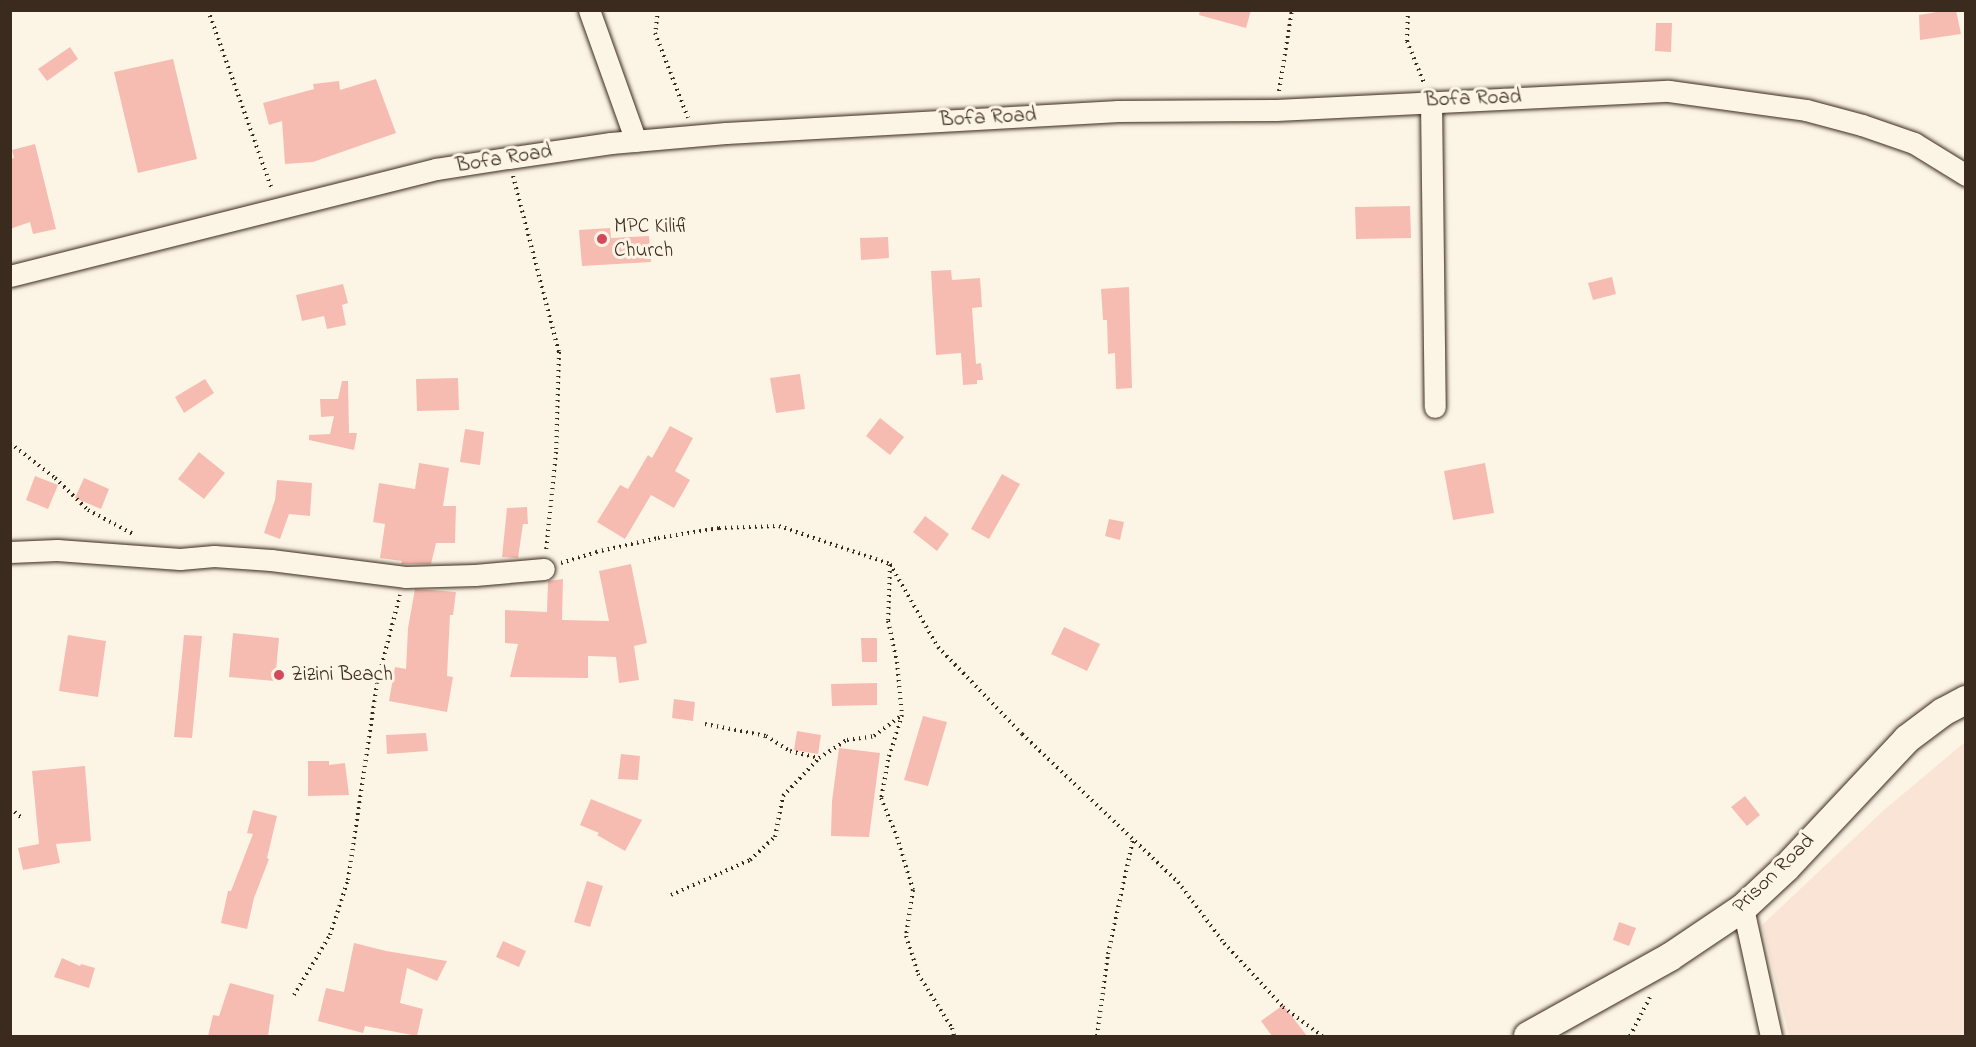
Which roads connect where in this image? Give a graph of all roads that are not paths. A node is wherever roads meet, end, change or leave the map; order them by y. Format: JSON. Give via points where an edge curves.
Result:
{"nodes":[{"id":1,"x":589,"y":10,"type":"edge"},
{"id":2,"x":1431,"y":101,"type":"junction"},
{"id":3,"x":636,"y":141,"type":"junction"},
{"id":4,"x":1965,"y":175,"type":"edge"},
{"id":5,"x":10,"y":276,"type":"edge"},
{"id":6,"x":1435,"y":407,"type":"dead end"},
{"id":7,"x":10,"y":552,"type":"edge"},
{"id":8,"x":544,"y":568,"type":"road end"},
{"id":9,"x":1965,"y":700,"type":"edge"},
{"id":10,"x":1743,"y":908,"type":"junction"},
{"id":11,"x":1528,"y":1036,"type":"edge"},
{"id":12,"x":1771,"y":1036,"type":"edge"}],
"edges":[{"from":1,"to":3,"type":"street"},
{"from":2,"to":3,"type":"street","name":"Bofa Road","via":[[1276,110],[1118,111]]},
{"from":2,"to":4,"type":"street","name":"Bofa Road","via":[[1669,91],[1806,110],[1914,143]]},
{"from":2,"to":6,"type":"street"},
{"from":3,"to":5,"type":"street","name":"Bofa Road","via":[[436,169]]},
{"from":7,"to":8,"type":"street","via":[[57,550],[180,559],[214,556],[405,577]]},
{"from":9,"to":10,"type":"street","name":"Prison Road","via":[[1907,739],[1786,868]]},
{"from":10,"to":11,"type":"street","name":"Prison Road","via":[[1670,957]]},
{"from":10,"to":12,"type":"street"}]}
